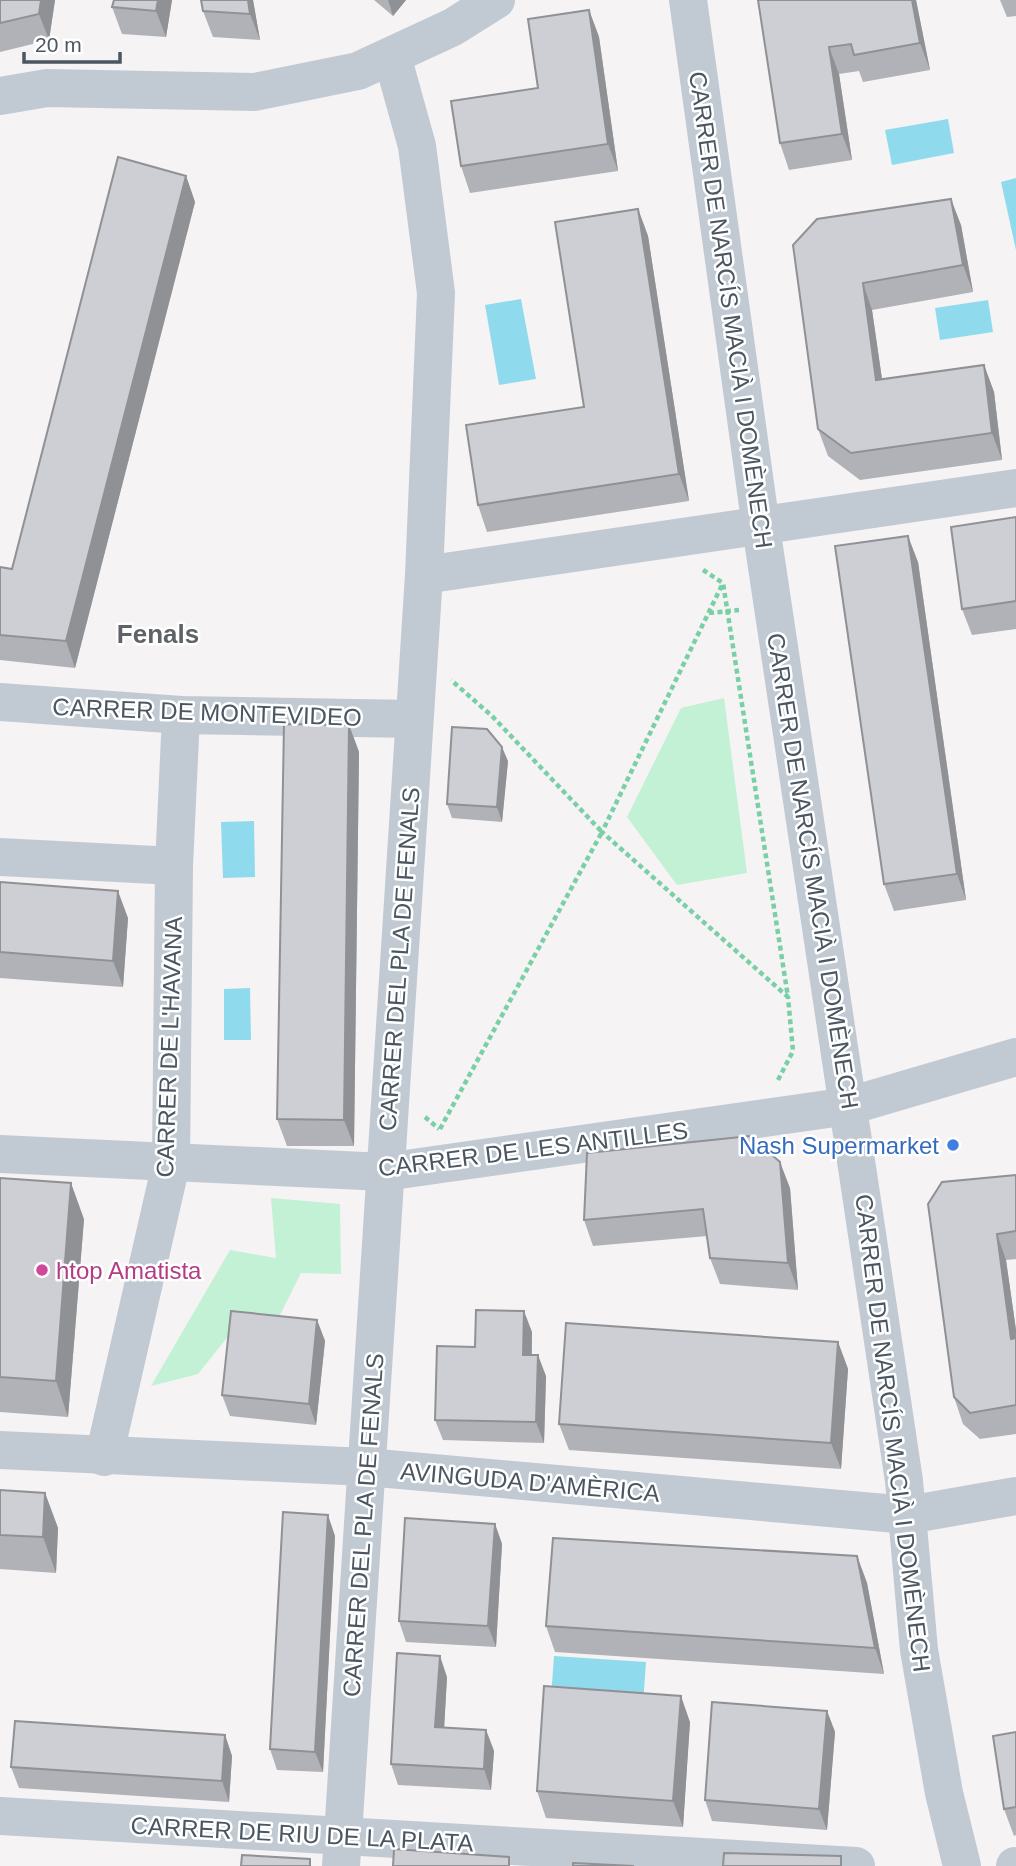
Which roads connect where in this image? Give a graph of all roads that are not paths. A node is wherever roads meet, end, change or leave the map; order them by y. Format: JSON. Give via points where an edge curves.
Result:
{"nodes":[{"id":1,"x":496,"y":0,"type":"edge"},
{"id":2,"x":688,"y":0,"type":"edge"},
{"id":3,"x":392,"y":56,"type":"junction"},
{"id":4,"x":0,"y":96,"type":"edge"},
{"id":5,"x":1016,"y":488,"type":"edge"},
{"id":6,"x":761,"y":527,"type":"junction"},
{"id":7,"x":424,"y":575,"type":"junction"},
{"id":8,"x":0,"y":702,"type":"edge"},
{"id":9,"x":181,"y":715,"type":"junction"},
{"id":10,"x":414,"y":719,"type":"junction"},
{"id":11,"x":0,"y":857,"type":"edge"},
{"id":12,"x":174,"y":866,"type":"junction"},
{"id":13,"x":1016,"y":1057,"type":"edge"},
{"id":14,"x":849,"y":1106,"type":"junction"},
{"id":15,"x":0,"y":1154,"type":"edge"},
{"id":16,"x":171,"y":1164,"type":"junction"},
{"id":17,"x":386,"y":1172,"type":"junction"},
{"id":18,"x":0,"y":1450,"type":"edge"},
{"id":19,"x":104,"y":1457,"type":"junction"},
{"id":20,"x":366,"y":1467,"type":"junction"},
{"id":21,"x":1016,"y":1496,"type":"edge"},
{"id":22,"x":908,"y":1514,"type":"junction"},
{"id":23,"x":0,"y":1816,"type":"edge"},
{"id":24,"x":342,"y":1851,"type":"edge"},
{"id":25,"x":856,"y":1866,"type":"edge"},
{"id":26,"x":962,"y":1866,"type":"edge"}],
"edges":[{"from":1,"to":3,"type":"street"},
{"from":2,"to":6,"type":"street","name":"CARRER DE NARCÍS MACIÀ I DOMÈNECH"},
{"from":3,"to":4,"type":"street","via":[[358,71],[255,92],[47,88]]},
{"from":3,"to":7,"type":"street","name":"CARRER DEL PLA DE FENALS","via":[[417,146],[436,293]]},
{"from":5,"to":6,"type":"street"},
{"from":6,"to":7,"type":"street"},
{"from":6,"to":14,"type":"street","name":"CARRER DE NARCÍS MACIÀ I DOMÈNECH"},
{"from":7,"to":10,"type":"street","name":"CARRER DEL PLA DE FENALS"},
{"from":8,"to":9,"type":"street","name":"CARRER DE MONTEVIDEO"},
{"from":9,"to":10,"type":"street","name":"CARRER DE MONTEVIDEO"},
{"from":9,"to":12,"type":"street","name":"CARRER DE L'HAVANA"},
{"from":10,"to":17,"type":"street","name":"CARRER DEL PLA DE FENALS"},
{"from":11,"to":12,"type":"street"},
{"from":12,"to":16,"type":"street","name":"CARRER DE L'HAVANA"},
{"from":13,"to":14,"type":"street","name":"CARRER DE LES ANTILLES"},
{"from":14,"to":17,"type":"street","name":"CARRER DE LES ANTILLES"},
{"from":14,"to":22,"type":"street","name":"CARRER DE NARCÍS MACIÀ I DOMÈNECH"},
{"from":15,"to":16,"type":"street","name":"CARRER DE LES ANTILLES"},
{"from":16,"to":17,"type":"street","name":"CARRER DE LES ANTILLES"},
{"from":16,"to":19,"type":"street","name":"CARRER DE L'HAVANA"},
{"from":17,"to":20,"type":"street","name":"CARRER DEL PLA DE FENALS"},
{"from":18,"to":19,"type":"street","name":"AVINGUDA D'AMÈRICA"},
{"from":19,"to":20,"type":"street","name":"AVINGUDA D'AMÈRICA"},
{"from":20,"to":22,"type":"street","name":"AVINGUDA D'AMÈRICA"},
{"from":20,"to":24,"type":"street","name":"CARRER DEL PLA DE FENALS"},
{"from":21,"to":22,"type":"street","name":"AVINGUDA D'AMÈRICA"},
{"from":22,"to":26,"type":"street","name":"CARRER DE NARCÍS MACIÀ I DOMÈNECH","via":[[919,1650]]},
{"from":23,"to":24,"type":"street","name":"CARRER DE RIU DE LA PLATA"},
{"from":24,"to":25,"type":"street","name":"CARRER DE RIU DE LA PLATA"}]}
